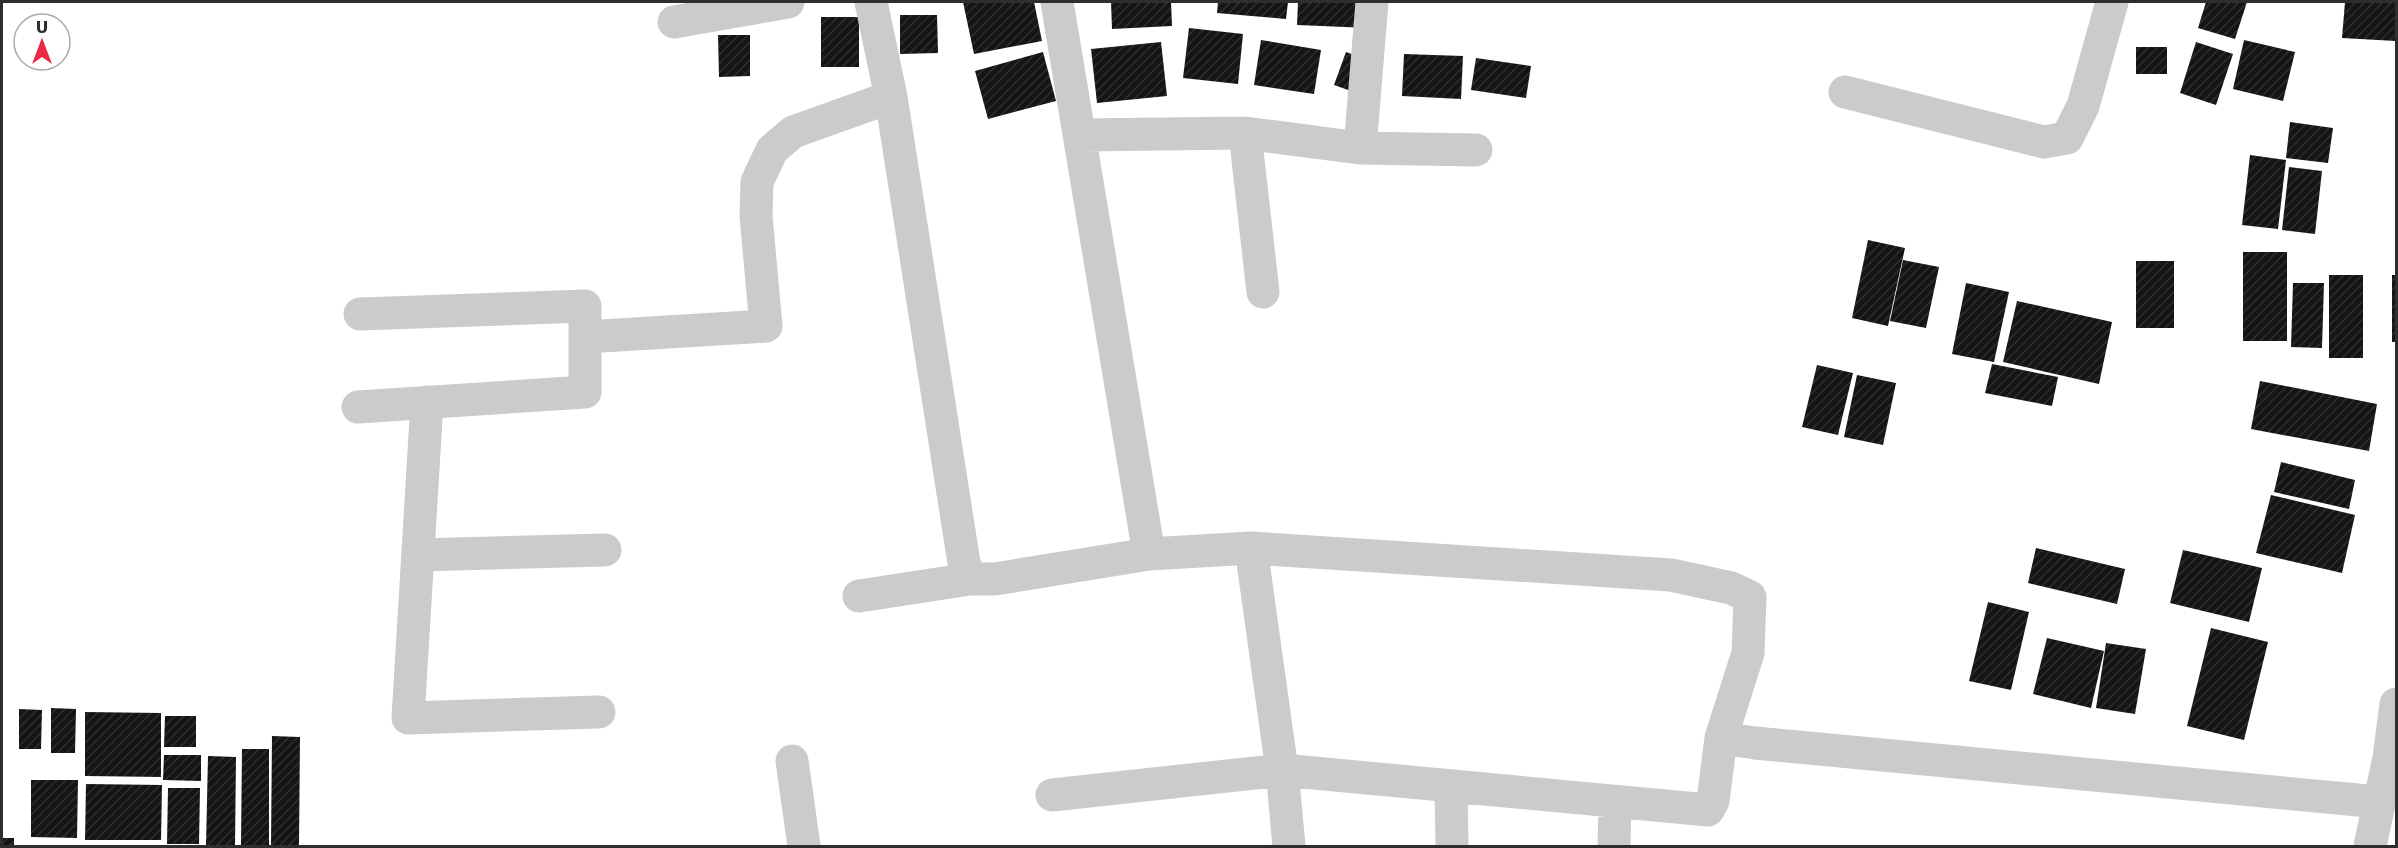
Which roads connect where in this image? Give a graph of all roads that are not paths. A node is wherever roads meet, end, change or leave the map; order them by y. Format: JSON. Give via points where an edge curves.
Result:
{"nodes":[{"id":1,"x":871,"y":2,"type":"edge"},
{"id":2,"x":1057,"y":2,"type":"edge"},
{"id":3,"x":1372,"y":2,"type":"edge"},
{"id":4,"x":2112,"y":2,"type":"edge"},
{"id":5,"x":768,"y":3,"type":"edge"},
{"id":6,"x":674,"y":22,"type":"dead end"},
{"id":7,"x":1845,"y":92,"type":"dead end"},
{"id":8,"x":891,"y":97,"type":"junction"},
{"id":9,"x":1245,"y":133,"type":"junction"},
{"id":10,"x":1080,"y":135,"type":"junction"},
{"id":11,"x":1360,"y":148,"type":"junction"},
{"id":12,"x":1476,"y":150,"type":"dead end"},
{"id":13,"x":1263,"y":292,"type":"dead end"},
{"id":14,"x":360,"y":314,"type":"dead end"},
{"id":15,"x":585,"y":337,"type":"junction"},
{"id":16,"x":427,"y":402,"type":"junction"},
{"id":17,"x":358,"y":407,"type":"dead end"},
{"id":18,"x":1251,"y":548,"type":"junction"},
{"id":19,"x":605,"y":550,"type":"dead end"},
{"id":20,"x":1149,"y":554,"type":"junction"},
{"id":21,"x":418,"y":555,"type":"junction"},
{"id":22,"x":970,"y":579,"type":"junction"},
{"id":23,"x":859,"y":596,"type":"dead end"},
{"id":24,"x":2397,"y":704,"type":"edge"},
{"id":25,"x":599,"y":712,"type":"dead end"},
{"id":26,"x":1720,"y":738,"type":"junction"},
{"id":27,"x":2393,"y":759,"type":"edge"},
{"id":28,"x":792,"y":762,"type":"dead end"},
{"id":29,"x":1282,"y":770,"type":"junction"},
{"id":30,"x":1450,"y":786,"type":"junction"},
{"id":31,"x":1052,"y":795,"type":"dead end"},
{"id":32,"x":1615,"y":802,"type":"junction"},
{"id":33,"x":2379,"y":802,"type":"junction"},
{"id":34,"x":804,"y":846,"type":"edge"},
{"id":35,"x":1289,"y":846,"type":"edge"},
{"id":36,"x":1452,"y":846,"type":"edge"},
{"id":37,"x":1614,"y":846,"type":"edge"},
{"id":38,"x":2370,"y":846,"type":"edge"}],
"edges":[{"from":1,"to":8,"type":"street"},
{"from":2,"to":10,"type":"street"},
{"from":3,"to":11,"type":"street"},
{"from":4,"to":7,"type":"street","via":[[2083,106],[2067,138],[2044,142]]},
{"from":5,"to":6,"type":"street"},
{"from":8,"to":15,"type":"street","via":[[793,132],[772,150],[757,182],[756,216],[766,326]]},
{"from":8,"to":22,"type":"street","via":[[964,563]]},
{"from":9,"to":10,"type":"street"},
{"from":9,"to":11,"type":"street"},
{"from":9,"to":13,"type":"street"},
{"from":10,"to":20,"type":"street"},
{"from":11,"to":12,"type":"street"},
{"from":14,"to":15,"type":"street","via":[[585,306]]},
{"from":15,"to":16,"type":"street","via":[[585,392]]},
{"from":16,"to":17,"type":"street"},
{"from":16,"to":21,"type":"street"},
{"from":18,"to":20,"type":"street"},
{"from":18,"to":26,"type":"street","via":[[1671,576],[1731,588],[1750,597],[1748,653]]},
{"from":18,"to":29,"type":"street"},
{"from":19,"to":21,"type":"street"},
{"from":20,"to":22,"type":"street","via":[[995,579]]},
{"from":21,"to":25,"type":"street","via":[[408,718]]},
{"from":22,"to":23,"type":"street"},
{"from":24,"to":27,"type":"street"},
{"from":26,"to":32,"type":"street","via":[[1713,801],[1708,810]]},
{"from":26,"to":33,"type":"street"},
{"from":27,"to":33,"type":"street"},
{"from":28,"to":34,"type":"street"},
{"from":29,"to":30,"type":"street"},
{"from":29,"to":31,"type":"street"},
{"from":29,"to":35,"type":"street"},
{"from":30,"to":32,"type":"street"},
{"from":30,"to":36,"type":"street"},
{"from":32,"to":37,"type":"street"},
{"from":33,"to":38,"type":"street"}]}
